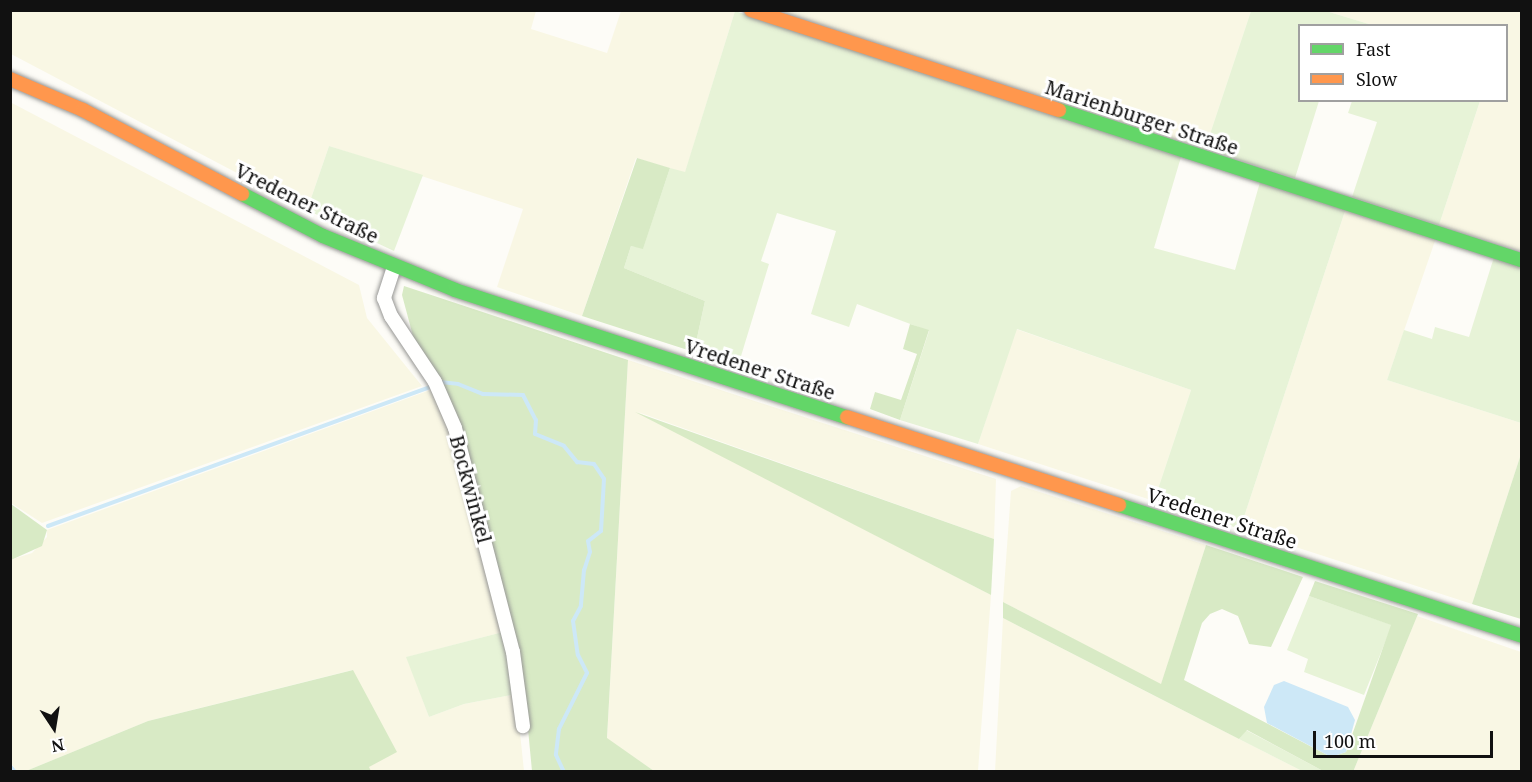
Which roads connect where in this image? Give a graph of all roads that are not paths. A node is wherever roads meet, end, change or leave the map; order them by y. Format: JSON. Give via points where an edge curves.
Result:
{"nodes":[{"id":1,"x":751,"y":10,"type":"edge"},
{"id":2,"x":10,"y":79,"type":"edge"},
{"id":3,"x":1521,"y":260,"type":"edge"},
{"id":4,"x":394,"y":267,"type":"junction"},
{"id":5,"x":1521,"y":636,"type":"edge"},
{"id":6,"x":523,"y":726,"type":"dead end"}],
"edges":[{"from":1,"to":3,"type":"street","name":"Marienburger Straße"},
{"from":2,"to":4,"type":"street","name":"Vredener Straße","via":[[83,110],[323,236]]},
{"from":4,"to":5,"type":"street","name":"Vredener Straße"},
{"from":4,"to":6,"type":"street","name":"Bockwinkel","via":[[384,298],[391,316],[435,382],[455,428],[513,652]]}]}
